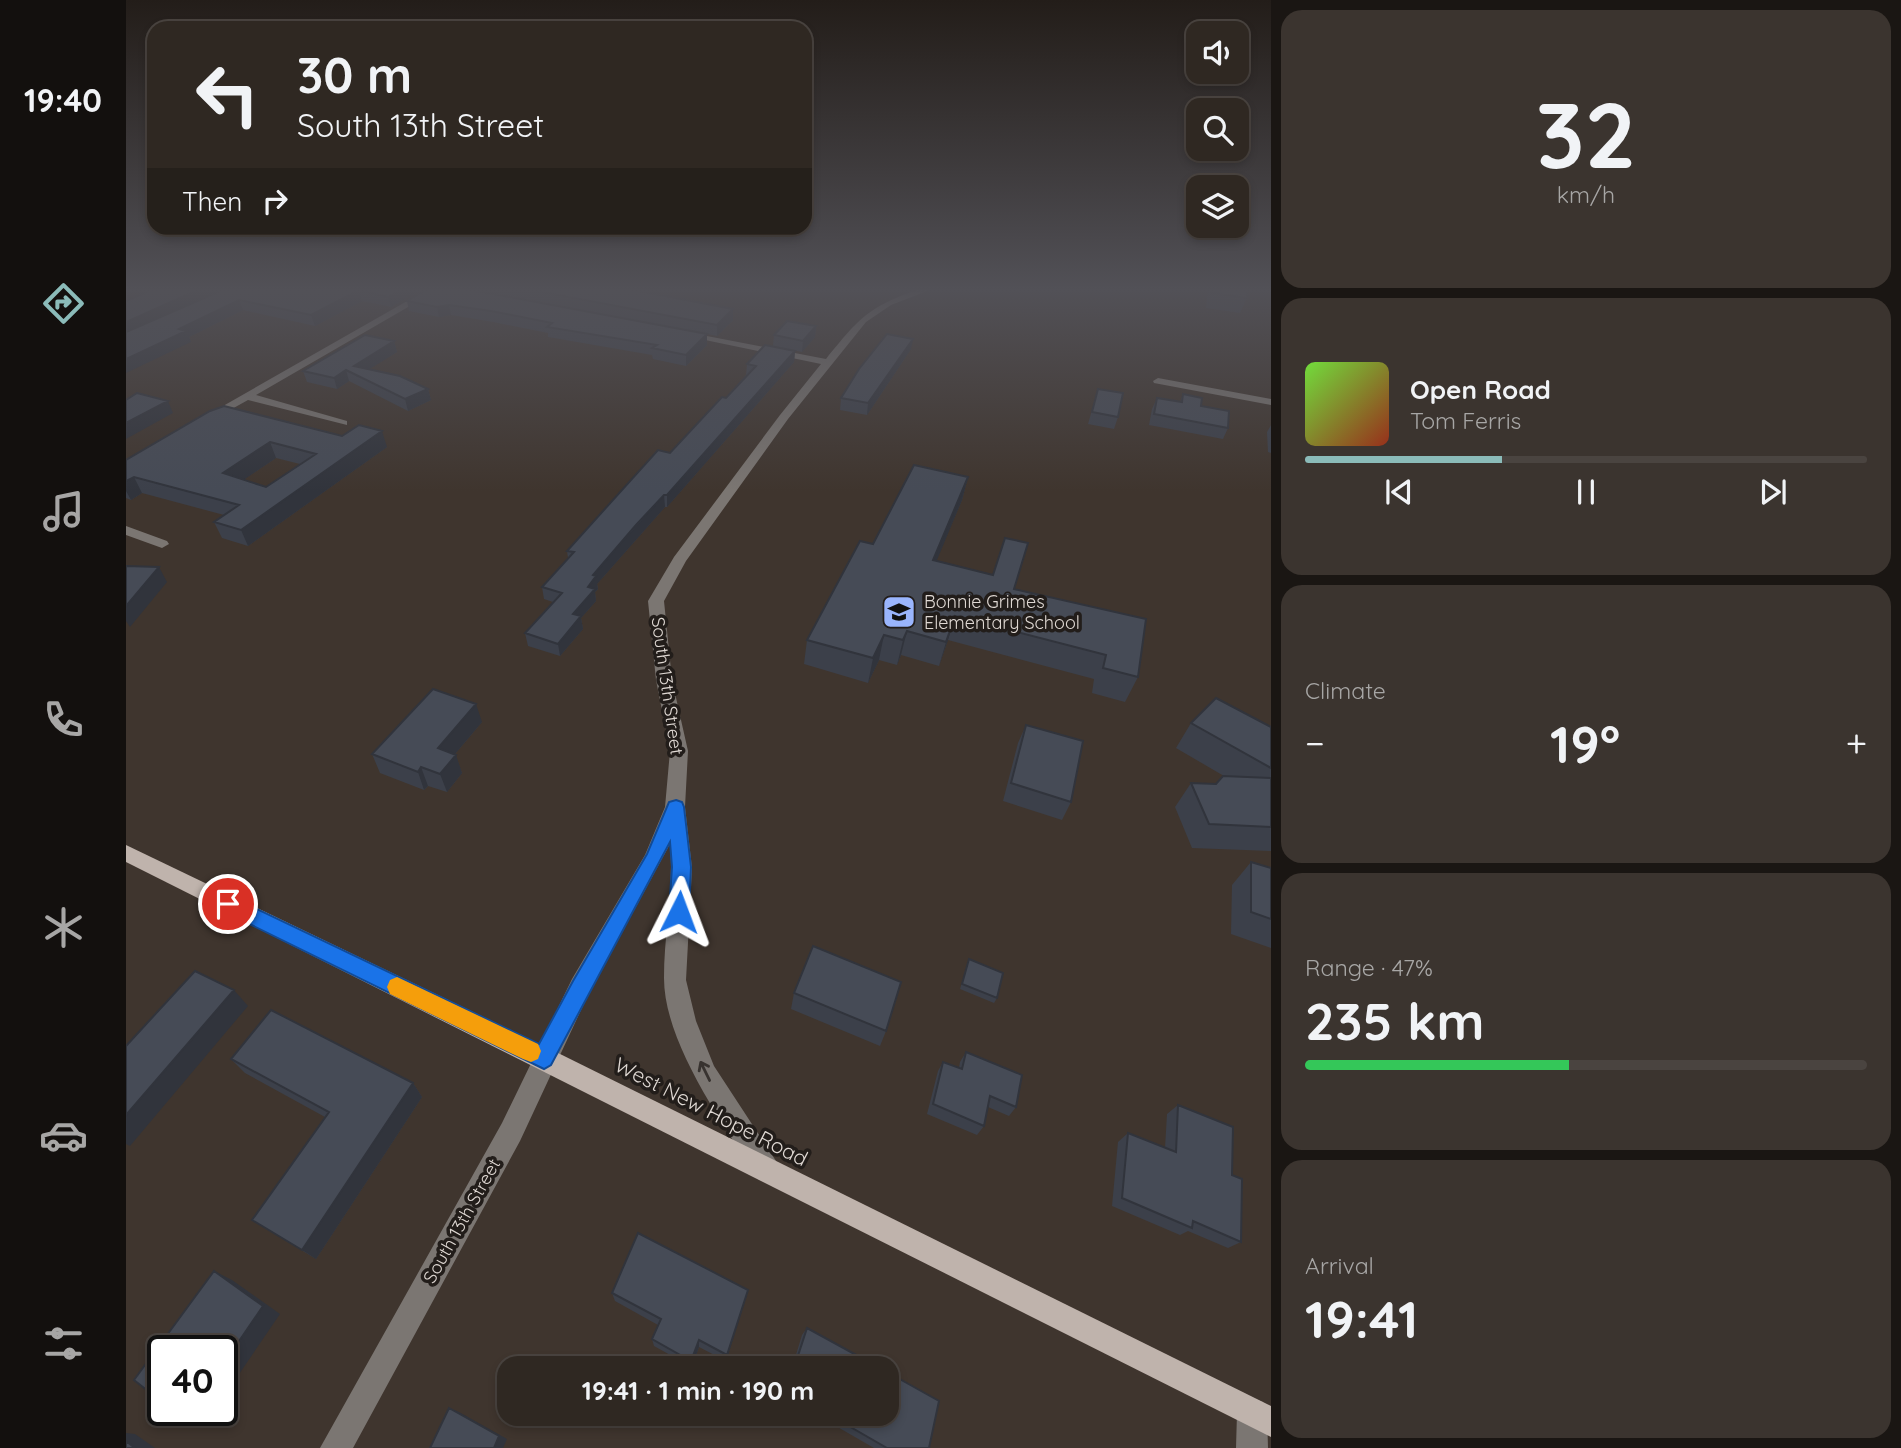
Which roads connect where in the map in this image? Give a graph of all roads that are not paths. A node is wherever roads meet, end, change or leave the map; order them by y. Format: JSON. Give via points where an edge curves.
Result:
{"nodes":[{"id":1,"x":318,"y":356,"type":"edge"},
{"id":2,"x":793,"y":356,"type":"edge"},
{"id":3,"x":833,"y":356,"type":"edge"},
{"id":4,"x":827,"y":362,"type":"junction"},
{"id":5,"x":1158,"y":381,"type":"dead end"},
{"id":6,"x":246,"y":396,"type":"junction"},
{"id":7,"x":1271,"y":402,"type":"edge"},
{"id":8,"x":343,"y":423,"type":"dead end"},
{"id":9,"x":198,"y":424,"type":"edge"},
{"id":10,"x":126,"y":530,"type":"edge"},
{"id":11,"x":162,"y":544,"type":"dead end"},
{"id":12,"x":676,"y":807,"type":"junction"},
{"id":13,"x":126,"y":853,"type":"edge"},
{"id":14,"x":544,"y":1058,"type":"junction"},
{"id":15,"x":767,"y":1170,"type":"junction"},
{"id":16,"x":1261,"y":1417,"type":"edge"},
{"id":17,"x":335,"y":1448,"type":"edge"},
{"id":18,"x":1252,"y":1448,"type":"edge"}],
"edges":[{"from":1,"to":6,"type":"street"},
{"from":2,"to":4,"type":"street"},
{"from":3,"to":4,"type":"street","name":"South 13th Street"},
{"from":4,"to":12,"type":"street","name":"South 13th Street","via":[[679,560],[656,601],[664,680],[679,751]]},
{"from":5,"to":7,"type":"street"},
{"from":6,"to":8,"type":"street"},
{"from":6,"to":9,"type":"street"},
{"from":10,"to":11,"type":"street"},
{"from":12,"to":14,"type":"street","name":"South 13th Street","via":[[654,858]]},
{"from":15,"to":12,"type":"street","one_way":true,"via":[[705,1074],[684,1021],[675,980],[682,867]]},
{"from":13,"to":14,"type":"main road","name":"West New Hope Road"},
{"from":14,"to":15,"type":"main road","name":"West New Hope Road"},
{"from":14,"to":17,"type":"street","name":"South 13th Street","via":[[511,1132]]},
{"from":15,"to":16,"type":"main road","name":"West New Hope Road"},
{"from":16,"to":18,"type":"street"}]}
